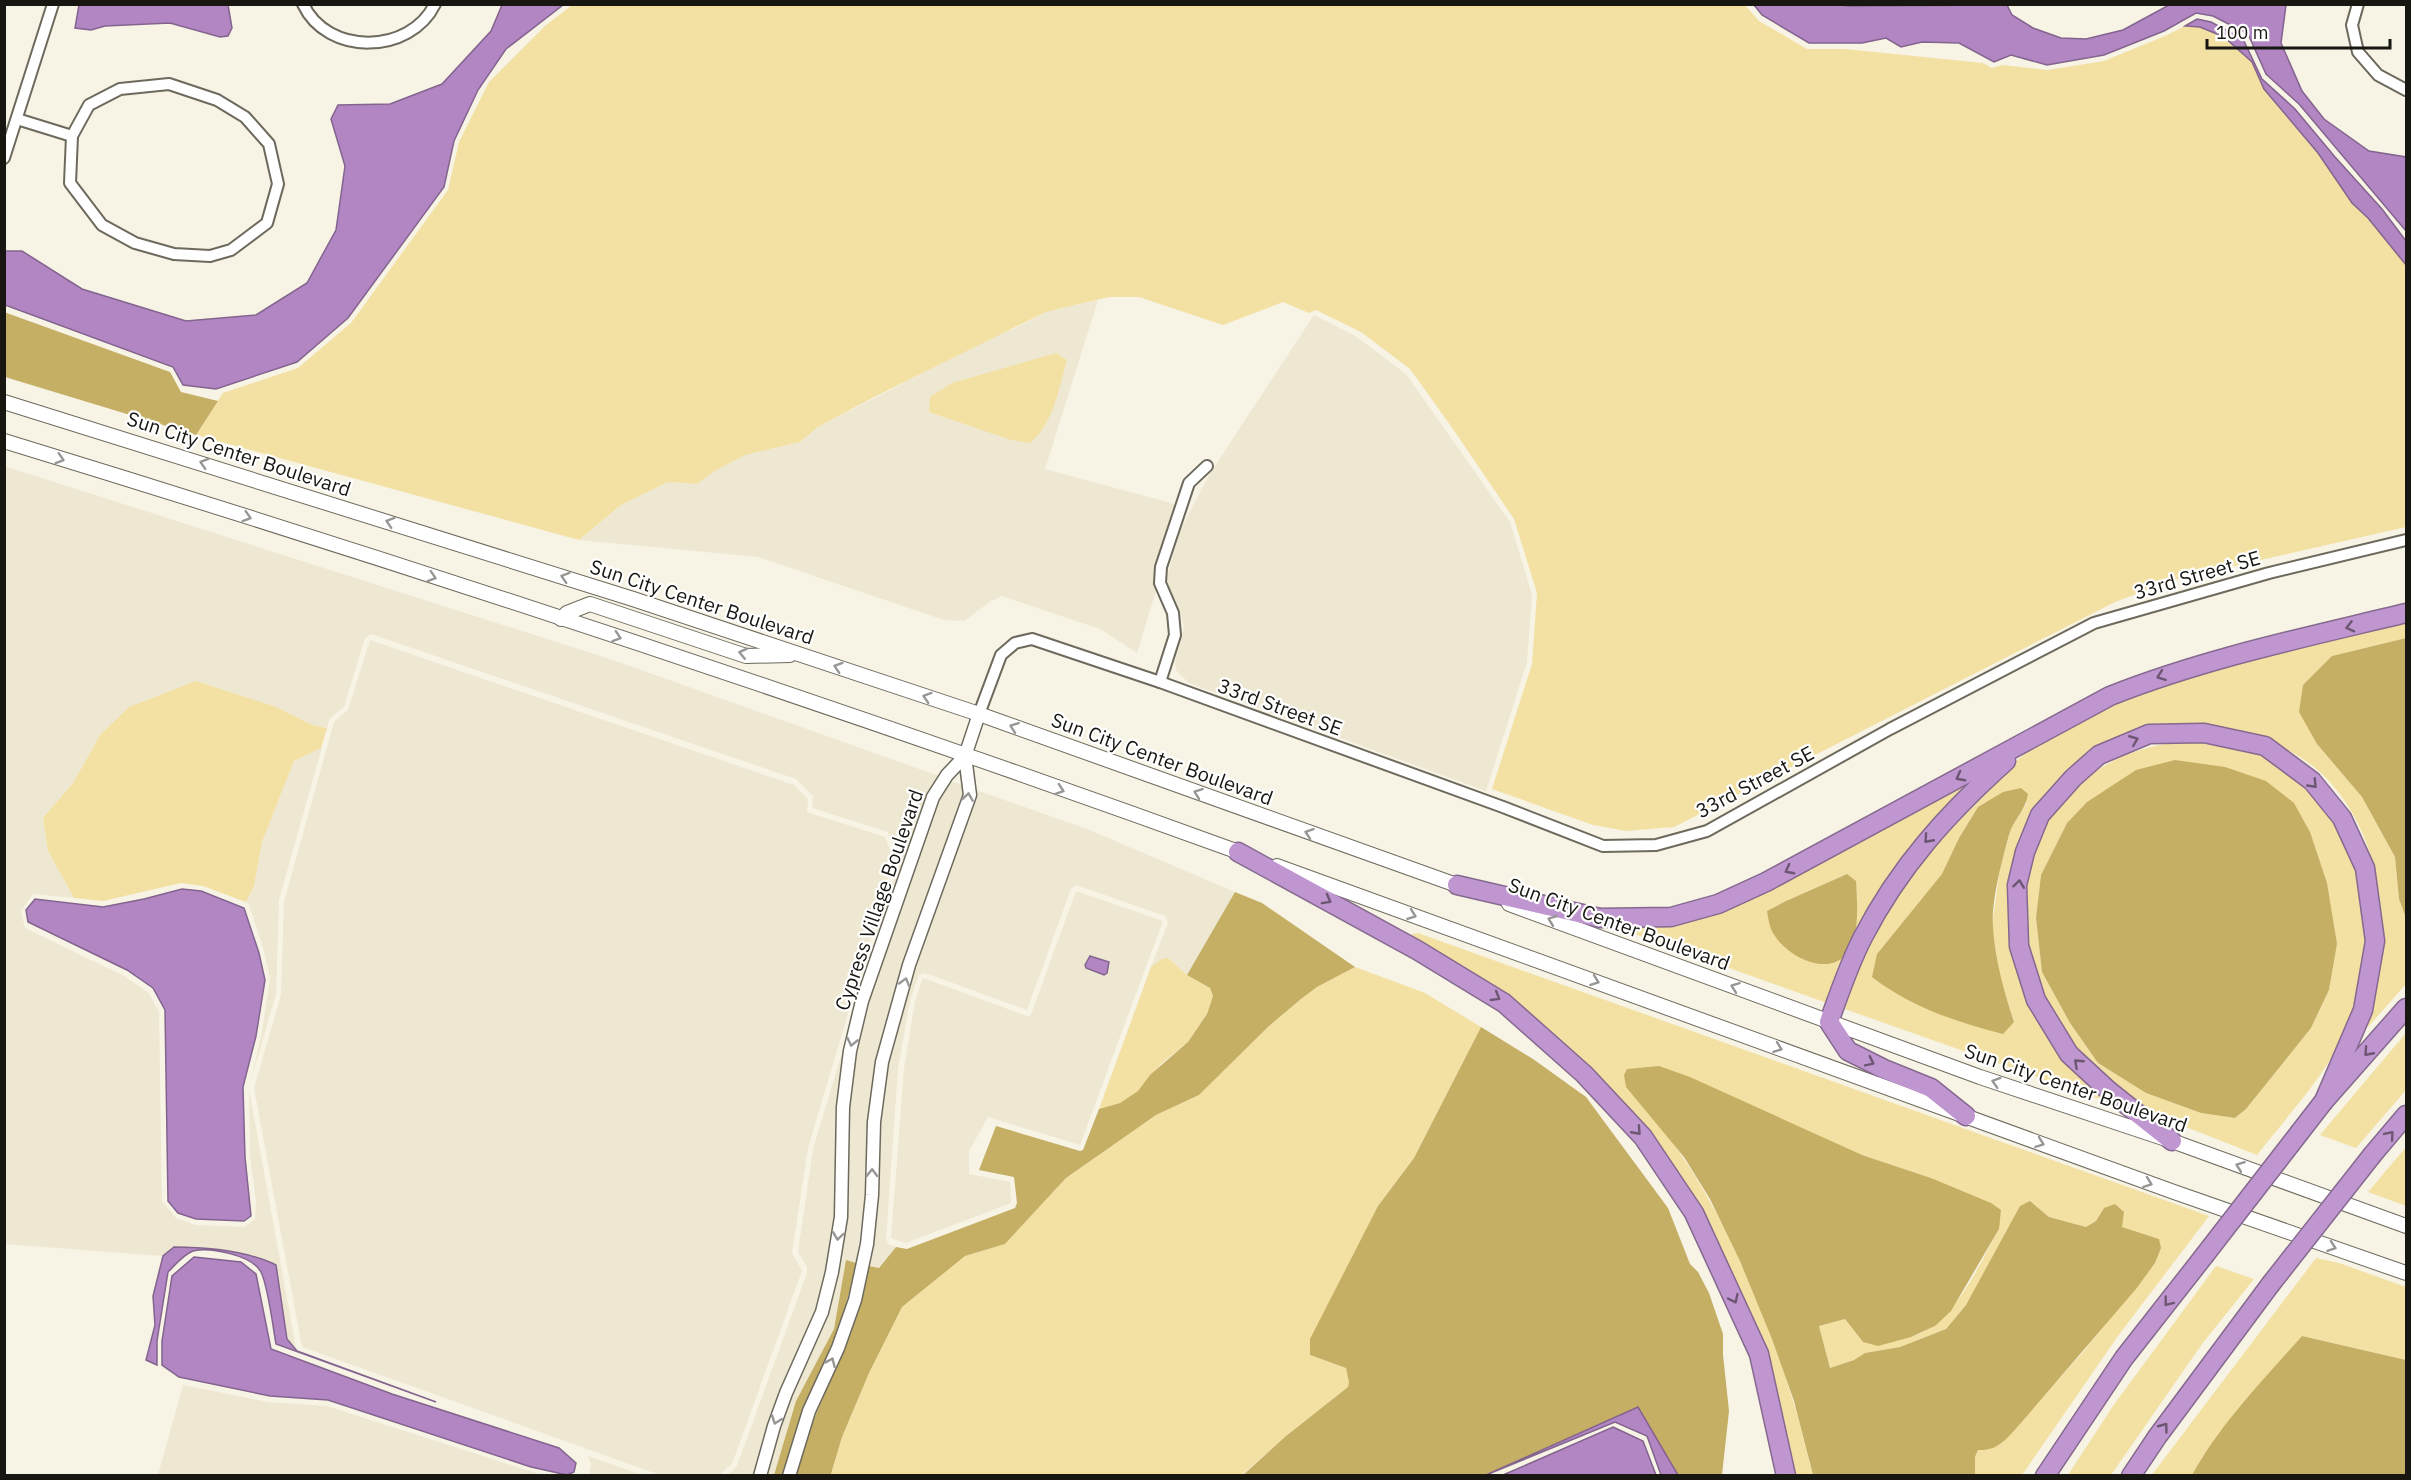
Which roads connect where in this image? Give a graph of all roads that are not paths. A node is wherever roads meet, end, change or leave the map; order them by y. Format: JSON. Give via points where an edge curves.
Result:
{"nodes":[{"id":1,"x":53,"y":4,"type":"edge"},
{"id":2,"x":303,"y":4,"type":"edge"},
{"id":3,"x":435,"y":4,"type":"edge"},
{"id":4,"x":2358,"y":4,"type":"edge"},
{"id":5,"x":2406,"y":90,"type":"edge"},
{"id":6,"x":17,"y":119,"type":"junction"},
{"id":7,"x":72,"y":136,"type":"junction"},
{"id":8,"x":4,"y":158,"type":"edge"},
{"id":9,"x":4,"y":402,"type":"edge"},
{"id":10,"x":4,"y":441,"type":"edge"},
{"id":11,"x":1207,"y":466,"type":"dead end"},
{"id":12,"x":2406,"y":540,"type":"edge"},
{"id":13,"x":2406,"y":613,"type":"edge"},
{"id":14,"x":561,"y":619,"type":"junction"},
{"id":15,"x":801,"y":655,"type":"junction"},
{"id":16,"x":1160,"y":682,"type":"junction"},
{"id":17,"x":979,"y":714,"type":"junction"},
{"id":18,"x":2030,"y":739,"type":"junction"},
{"id":19,"x":965,"y":756,"type":"junction"},
{"id":20,"x":1238,"y":852,"type":"junction"},
{"id":21,"x":1457,"y":885,"type":"junction"},
{"id":22,"x":2406,"y":1008,"type":"edge"},
{"id":23,"x":1829,"y":1022,"type":"junction"},
{"id":24,"x":2324,"y":1101,"type":"junction"},
{"id":25,"x":2406,"y":1114,"type":"edge"},
{"id":26,"x":1965,"y":1116,"type":"junction"},
{"id":27,"x":2172,"y":1141,"type":"junction"},
{"id":28,"x":2406,"y":1226,"type":"edge"},
{"id":29,"x":2406,"y":1273,"type":"edge"},
{"id":30,"x":760,"y":1476,"type":"edge"},
{"id":31,"x":789,"y":1476,"type":"edge"},
{"id":32,"x":1786,"y":1476,"type":"edge"},
{"id":33,"x":2045,"y":1476,"type":"edge"},
{"id":34,"x":2131,"y":1476,"type":"edge"}],
"edges":[{"from":1,"to":6,"type":"street"},
{"from":2,"to":3,"type":"street","via":[[326,32],[355,43],[387,42],[409,32],[430,15]]},
{"from":4,"to":5,"type":"street","via":[[2352,25],[2358,52],[2378,75]]},
{"from":6,"to":7,"type":"street"},
{"from":6,"to":8,"type":"street"},
{"from":7,"to":7,"type":"street","via":[[70,183],[102,225],[135,243],[174,254],[210,256],[231,250],[267,223],[278,184],[269,144],[245,117],[217,100],[169,84],[120,89],[89,105]]},
{"from":15,"to":9,"type":"main road","name":"Sun City Center Boulevard","one_way":true},
{"from":10,"to":14,"type":"main road","one_way":true},
{"from":11,"to":16,"type":"street","via":[[1189,483],[1161,567],[1160,583],[1173,613],[1174,635]]},
{"from":12,"to":16,"type":"street","name":"33rd Street SE","via":[[2269,573],[2094,623],[1890,729],[1707,831],[1656,845],[1603,846]]},
{"from":13,"to":18,"type":"highway","one_way":true,"via":[[2163,675],[2110,696]]},
{"from":15,"to":14,"type":"main road","one_way":true,"via":[[746,656],[590,604]]},
{"from":14,"to":19,"type":"main road","one_way":true},
{"from":17,"to":15,"type":"main road","name":"Sun City Center Boulevard","one_way":true},
{"from":16,"to":17,"type":"street","name":"33rd Street SE","via":[[1032,639],[1015,643],[1001,655]]},
{"from":17,"to":19,"type":"street"},
{"from":21,"to":17,"type":"main road","name":"Sun City Center Boulevard","one_way":true},
{"from":18,"to":21,"type":"highway","one_way":true,"via":[[1766,882],[1718,904],[1671,917],[1600,918]]},
{"from":18,"to":23,"type":"highway","one_way":true,"via":[[1965,797],[1919,849],[1862,938]]},
{"from":19,"to":20,"type":"main road","one_way":true},
{"from":19,"to":30,"type":"street","name":"Cypress Village Boulevard","one_way":true,"via":[[933,797],[862,1001],[843,1107],[841,1217],[832,1272],[822,1312],[782,1404]]},
{"from":31,"to":19,"type":"street","one_way":true,"via":[[809,1411],[855,1300],[867,1244],[874,1122],[882,1062],[909,965],[970,795]]},
{"from":20,"to":26,"type":"main road","one_way":true},
{"from":20,"to":32,"type":"highway","one_way":true,"via":[[1417,950],[1504,1003],[1584,1074],[1643,1137],[1694,1213],[1759,1354]]},
{"from":23,"to":21,"type":"main road","name":"Sun City Center Boulevard","one_way":true},
{"from":22,"to":24,"type":"highway","one_way":true},
{"from":23,"to":26,"type":"highway","one_way":true,"via":[[1848,1051],[1931,1088]]},
{"from":27,"to":23,"type":"main road","name":"Sun City Center Boulevard","one_way":true},
{"from":27,"to":24,"type":"highway","one_way":true,"via":[[2069,1054],[2036,1000],[2019,946],[2017,885],[2040,815],[2099,755],[2149,734],[2204,733],[2265,746],[2312,781],[2342,818],[2365,868],[2375,941],[2363,1010]]},
{"from":24,"to":33,"type":"highway","one_way":true,"bridge":true,"via":[[2124,1358]]},
{"from":34,"to":25,"type":"highway","one_way":true,"bridge":true,"via":[[2270,1285]]},
{"from":26,"to":29,"type":"main road","one_way":true},
{"from":28,"to":27,"type":"main road","name":"Sun City Center Boulevard","one_way":true}]}
